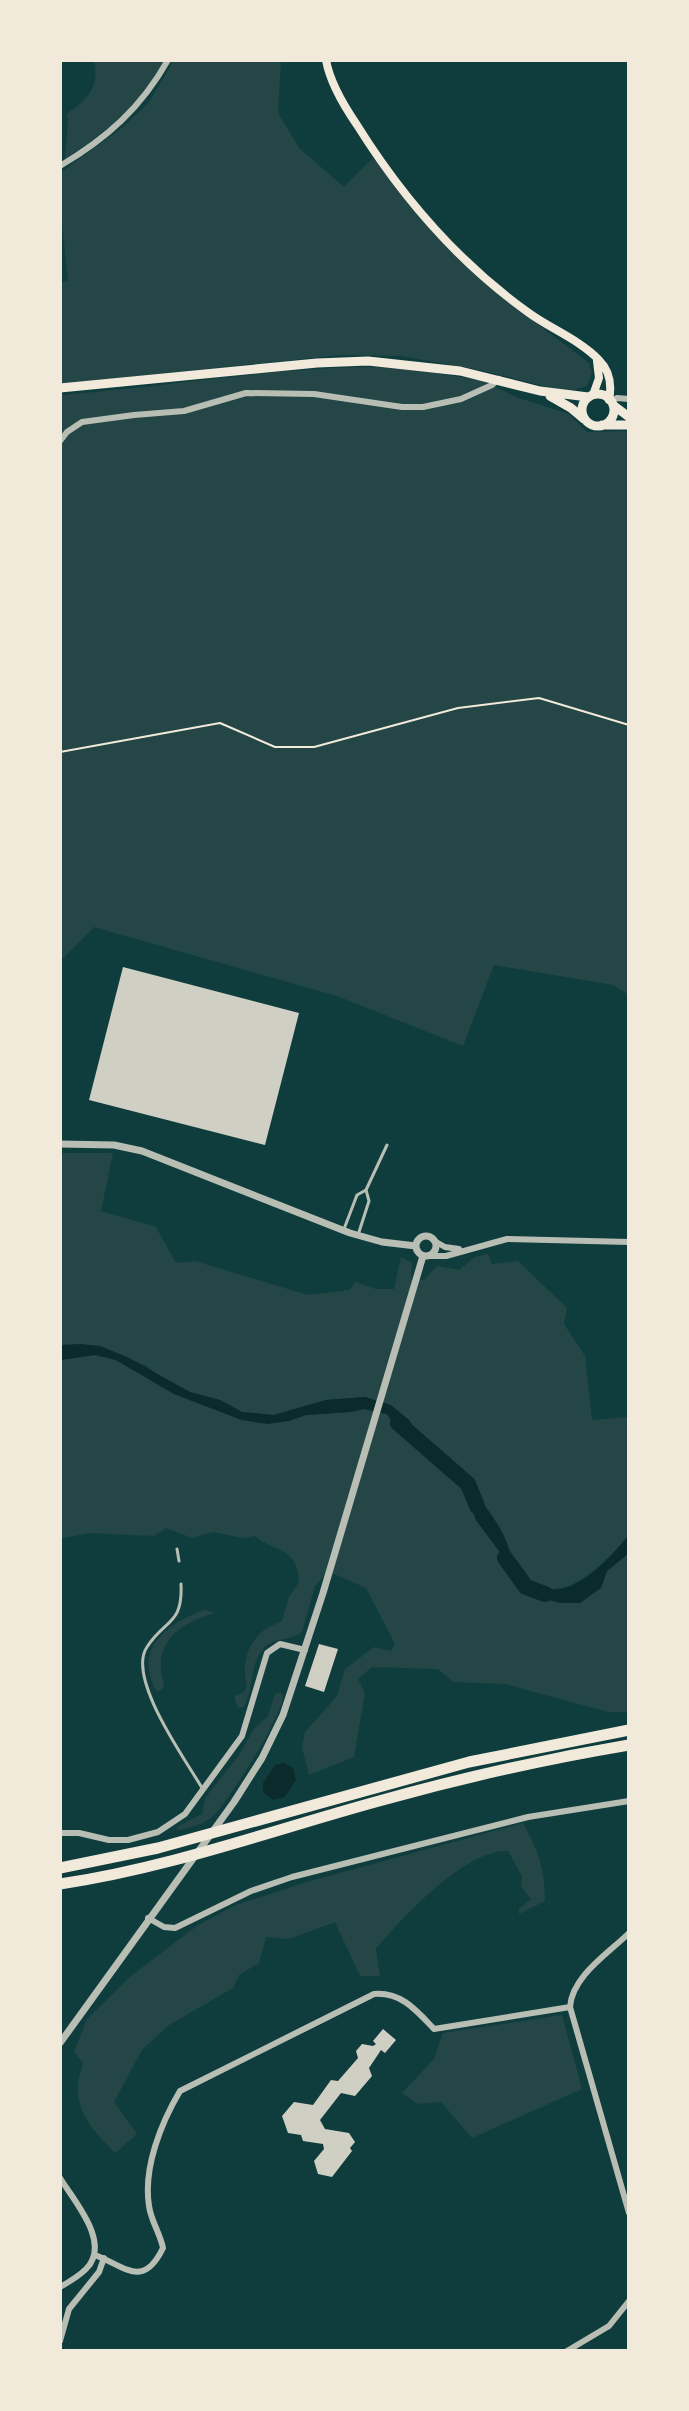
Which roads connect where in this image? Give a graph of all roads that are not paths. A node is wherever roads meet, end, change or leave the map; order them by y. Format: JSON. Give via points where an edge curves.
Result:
{"nodes":[{"id":1,"x":168,"y":60,"type":"edge"},
{"id":2,"x":326,"y":60,"type":"edge"},
{"id":3,"x":60,"y":166,"type":"edge"},
{"id":4,"x":592,"y":353,"type":"junction"},
{"id":5,"x":499,"y":379,"type":"junction"},
{"id":6,"x":60,"y":388,"type":"edge"},
{"id":7,"x":540,"y":391,"type":"junction"},
{"id":8,"x":590,"y":396,"type":"junction"},
{"id":9,"x":629,"y":399,"type":"edge"},
{"id":10,"x":611,"y":402,"type":"junction"},
{"id":11,"x":629,"y":417,"type":"edge"},
{"id":12,"x":585,"y":419,"type":"junction"},
{"id":13,"x":602,"y":425,"type":"junction"},
{"id":14,"x":629,"y":425,"type":"edge"},
{"id":15,"x":60,"y":441,"type":"edge"},
{"id":16,"x":60,"y":1144,"type":"edge"},
{"id":17,"x":387,"y":1145,"type":"dead end"},
{"id":18,"x":366,"y":1190,"type":"junction"},
{"id":19,"x":343,"y":1231,"type":"junction"},
{"id":20,"x":358,"y":1235,"type":"junction"},
{"id":21,"x":436,"y":1242,"type":"junction"},
{"id":22,"x":629,"y":1242,"type":"edge"},
{"id":23,"x":416,"y":1246,"type":"junction"},
{"id":24,"x":463,"y":1249,"type":"junction"},
{"id":25,"x":427,"y":1256,"type":"junction"},
{"id":26,"x":177,"y":1549,"type":"dead end"},
{"id":27,"x":179,"y":1561,"type":"dead end"},
{"id":28,"x":181,"y":1584,"type":"dead end"},
{"id":29,"x":305,"y":1650,"type":"junction"},
{"id":30,"x":629,"y":1730,"type":"edge"},
{"id":31,"x":629,"y":1745,"type":"edge"},
{"id":32,"x":204,"y":1791,"type":"junction"},
{"id":33,"x":629,"y":1801,"type":"edge"},
{"id":34,"x":60,"y":1833,"type":"edge"},
{"id":35,"x":60,"y":1868,"type":"edge"},
{"id":36,"x":60,"y":1884,"type":"edge"},
{"id":37,"x":148,"y":1918,"type":"junction"},
{"id":38,"x":629,"y":1933,"type":"edge"},
{"id":39,"x":570,"y":2007,"type":"junction"},
{"id":40,"x":60,"y":2043,"type":"edge"},
{"id":41,"x":60,"y":2178,"type":"edge"},
{"id":42,"x":629,"y":2213,"type":"edge"},
{"id":43,"x":95,"y":2255,"type":"junction"},
{"id":44,"x":104,"y":2258,"type":"junction"},
{"id":45,"x":60,"y":2287,"type":"edge"},
{"id":46,"x":629,"y":2301,"type":"edge"},
{"id":47,"x":60,"y":2341,"type":"edge"},
{"id":48,"x":567,"y":2351,"type":"edge"}],
"edges":[{"from":1,"to":3,"type":"street","via":[[130,114]]},
{"from":2,"to":4,"type":"main road","via":[[335,87],[370,146],[427,220],[527,312]]},
{"from":4,"to":8,"type":"main road","via":[[599,370]]},
{"from":4,"to":10,"type":"main road","via":[[608,374]]},
{"from":5,"to":6,"type":"main road","via":[[368,361]]},
{"from":5,"to":7,"type":"main road"},
{"from":5,"to":15,"type":"street","via":[[461,399],[423,407],[314,394],[246,393],[184,411],[82,422]]},
{"from":7,"to":8,"type":"main road"},
{"from":7,"to":12,"type":"main road"},
{"from":8,"to":10,"type":"main road","via":[[602,395]]},
{"from":8,"to":12,"type":"main road","via":[[582,407]]},
{"from":9,"to":10,"type":"street"},
{"from":10,"to":11,"type":"main road"},
{"from":10,"to":13,"type":"main road","via":[[612,418]]},
{"from":12,"to":13,"type":"main road"},
{"from":13,"to":14,"type":"main road"},
{"from":16,"to":19,"type":"street","via":[[142,1151]]},
{"from":17,"to":18,"type":"lane"},
{"from":18,"to":19,"type":"lane","via":[[357,1195]]},
{"from":18,"to":20,"type":"lane","via":[[369,1201]]},
{"from":19,"to":20,"type":"street"},
{"from":20,"to":23,"type":"street"},
{"from":21,"to":23,"type":"street","via":[[424,1236]]},
{"from":21,"to":24,"type":"street"},
{"from":21,"to":25,"type":"street","via":[[436,1251]]},
{"from":22,"to":24,"type":"street","via":[[507,1239]]},
{"from":23,"to":25,"type":"street"},
{"from":24,"to":25,"type":"street"},
{"from":25,"to":29,"type":"street"},
{"from":26,"to":27,"type":"lane"},
{"from":28,"to":32,"type":"lane","via":[[177,1616],[147,1646],[142,1660],[159,1717]]},
{"from":29,"to":32,"type":"street","via":[[280,1644],[267,1653],[242,1736]]},
{"from":29,"to":37,"type":"street","via":[[277,1729],[234,1802]]},
{"from":30,"to":35,"type":"highway","via":[[438,1770],[158,1848]]},
{"from":31,"to":36,"type":"highway","via":[[442,1785],[185,1857]]},
{"from":32,"to":34,"type":"street","via":[[185,1814],[154,1833],[118,1841]]},
{"from":33,"to":37,"type":"street","via":[[528,1817],[292,1877],[175,1928]]},
{"from":37,"to":40,"type":"street"},
{"from":38,"to":39,"type":"street","via":[[579,1983]]},
{"from":39,"to":42,"type":"street"},
{"from":39,"to":44,"type":"street","via":[[434,2029],[407,2001],[374,1994],[180,2091],[159,2135],[148,2191],[163,2248],[155,2265],[143,2272],[127,2271]]},
{"from":41,"to":43,"type":"street","via":[[93,2234]]},
{"from":43,"to":44,"type":"street"},
{"from":43,"to":45,"type":"street","via":[[88,2267]]},
{"from":44,"to":47,"type":"street","via":[[69,2309]]},
{"from":46,"to":48,"type":"street","via":[[609,2326]]}]}
